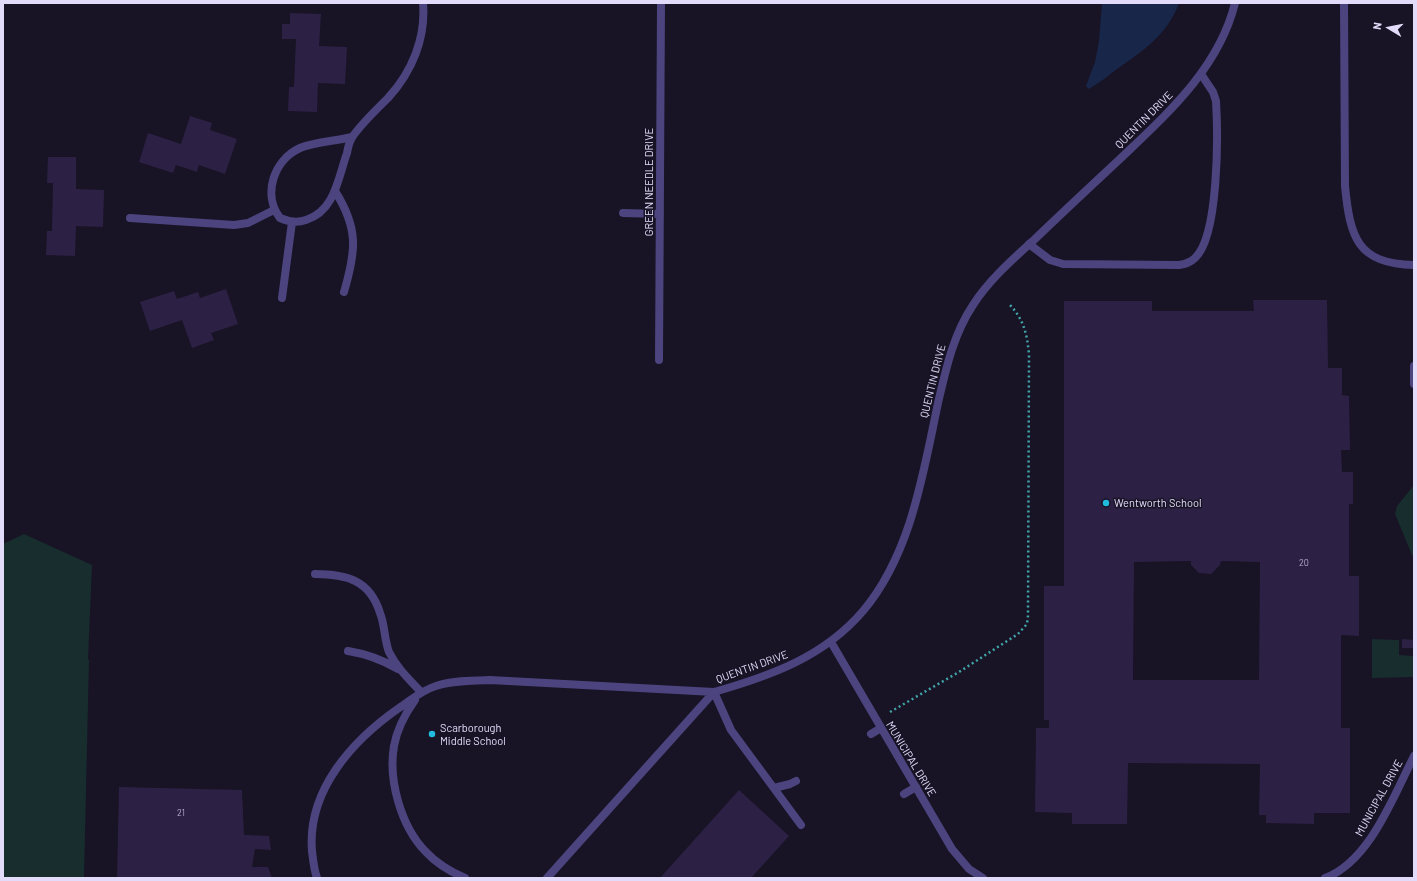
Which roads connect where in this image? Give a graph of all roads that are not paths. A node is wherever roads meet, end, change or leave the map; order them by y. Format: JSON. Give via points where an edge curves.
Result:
{"nodes":[{"id":1,"x":423,"y":3,"type":"edge"},
{"id":2,"x":661,"y":3,"type":"edge"},
{"id":3,"x":1235,"y":3,"type":"edge"},
{"id":4,"x":1344,"y":3,"type":"edge"},
{"id":5,"x":1201,"y":74,"type":"junction"},
{"id":6,"x":352,"y":137,"type":"junction"},
{"id":7,"x":335,"y":191,"type":"junction"},
{"id":8,"x":274,"y":210,"type":"junction"},
{"id":9,"x":623,"y":213,"type":"dead end"},
{"id":10,"x":660,"y":214,"type":"junction"},
{"id":11,"x":130,"y":218,"type":"dead end"},
{"id":12,"x":292,"y":222,"type":"junction"},
{"id":13,"x":1029,"y":244,"type":"junction"},
{"id":14,"x":1414,"y":266,"type":"edge"},
{"id":15,"x":344,"y":292,"type":"dead end"},
{"id":16,"x":282,"y":298,"type":"dead end"},
{"id":17,"x":659,"y":360,"type":"dead end"},
{"id":18,"x":1414,"y":366,"type":"edge"},
{"id":19,"x":1414,"y":384,"type":"edge"},
{"id":20,"x":315,"y":574,"type":"dead end"},
{"id":21,"x":831,"y":642,"type":"junction"},
{"id":22,"x":348,"y":651,"type":"dead end"},
{"id":23,"x":398,"y":669,"type":"junction"},
{"id":24,"x":421,"y":692,"type":"junction"},
{"id":25,"x":714,"y":692,"type":"junction"},
{"id":26,"x":881,"y":728,"type":"junction"},
{"id":27,"x":871,"y":734,"type":"dead end"},
{"id":28,"x":1414,"y":756,"type":"edge"},
{"id":29,"x":796,"y":781,"type":"dead end"},
{"id":30,"x":916,"y":787,"type":"junction"},
{"id":31,"x":774,"y":788,"type":"junction"},
{"id":32,"x":904,"y":794,"type":"dead end"},
{"id":33,"x":801,"y":825,"type":"dead end"},
{"id":34,"x":317,"y":878,"type":"edge"},
{"id":35,"x":465,"y":878,"type":"edge"},
{"id":36,"x":547,"y":878,"type":"edge"},
{"id":37,"x":983,"y":878,"type":"edge"},
{"id":38,"x":1325,"y":878,"type":"edge"}],
"edges":[{"from":1,"to":6,"type":"street","via":[[422,30],[413,62],[402,81]]},
{"from":2,"to":10,"type":"street","name":"GREEN NEEDLE DRIVE"},
{"from":3,"to":5,"type":"street","name":"QUENTIN DRIVE","via":[[1230,24],[1222,41]]},
{"from":4,"to":14,"type":"street","via":[[1345,186],[1352,232],[1374,258],[1393,265]]},
{"from":5,"to":13,"type":"street","name":"QUENTIN DRIVE","via":[[1186,94],[1155,126]]},
{"from":5,"to":13,"type":"street","via":[[1216,101],[1216,174],[1215,196],[1206,241],[1196,258],[1179,265],[1063,264],[1050,260]]},
{"from":6,"to":7,"type":"street"},
{"from":6,"to":8,"type":"street","via":[[301,148],[288,156],[278,167],[271,186]]},
{"from":7,"to":12,"type":"street","via":[[329,204],[314,218]]},
{"from":7,"to":15,"type":"street","via":[[348,216],[354,240],[350,272]]},
{"from":8,"to":11,"type":"street","via":[[248,223],[234,225]]},
{"from":8,"to":12,"type":"street","via":[[280,218]]},
{"from":9,"to":10,"type":"street"},
{"from":10,"to":17,"type":"street","name":"GREEN NEEDLE DRIVE"},
{"from":12,"to":16,"type":"street"},
{"from":13,"to":21,"type":"street","name":"QUENTIN DRIVE","via":[[983,291],[962,323],[947,367],[912,516],[901,546],[873,598]]},
{"from":18,"to":19,"type":"street"},
{"from":20,"to":23,"type":"street","via":[[343,576],[355,579],[363,585],[380,613],[389,650]]},
{"from":21,"to":25,"type":"street","name":"QUENTIN DRIVE","via":[[786,668]]},
{"from":21,"to":26,"type":"street","name":"MUNICIPAL DRIVE"},
{"from":22,"to":23,"type":"street","via":[[366,653]]},
{"from":23,"to":24,"type":"street"},
{"from":24,"to":25,"type":"street","name":"QUENTIN DRIVE","via":[[457,682],[490,680]]},
{"from":24,"to":34,"type":"street","name":"QUENTIN DRIVE","via":[[383,719],[360,740],[332,775],[320,800],[311,838]]},
{"from":24,"to":35,"type":"street","via":[[405,713],[394,747],[394,774],[399,805],[404,820],[426,852],[449,870]]},
{"from":25,"to":31,"type":"street","via":[[731,730]]},
{"from":25,"to":36,"type":"street","name":"QUENTIN DRIVE"},
{"from":26,"to":27,"type":"street"},
{"from":26,"to":30,"type":"street","name":"MUNICIPAL DRIVE"},
{"from":28,"to":38,"type":"street","name":"MUNICIPAL DRIVE","via":[[1372,836],[1344,867]]},
{"from":29,"to":31,"type":"street"},
{"from":30,"to":32,"type":"street"},
{"from":30,"to":37,"type":"street","name":"MUNICIPAL DRIVE","via":[[955,854]]},
{"from":31,"to":33,"type":"street"}]}
